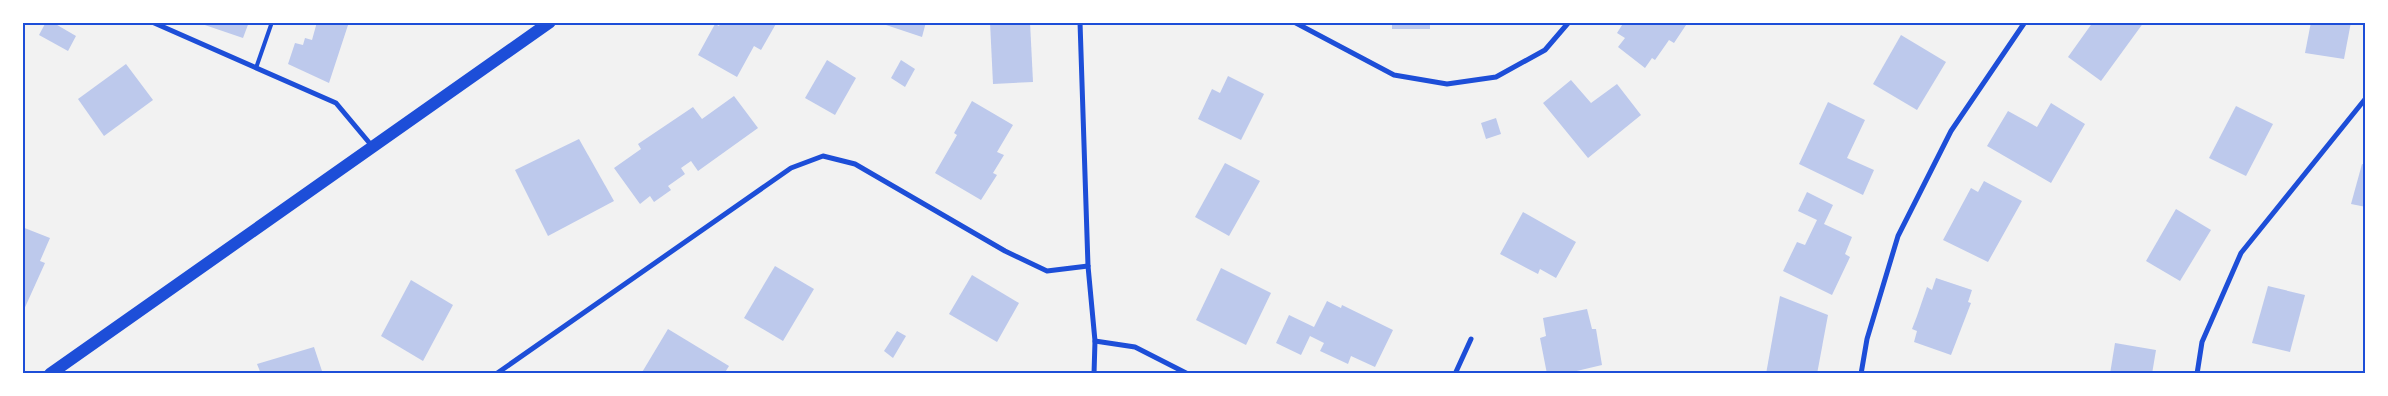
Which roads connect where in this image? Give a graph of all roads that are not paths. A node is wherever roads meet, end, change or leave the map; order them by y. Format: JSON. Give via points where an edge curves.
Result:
{"nodes":[{"id":1,"x":152,"y":22,"type":"edge"},
{"id":2,"x":272,"y":22,"type":"edge"},
{"id":3,"x":550,"y":22,"type":"edge"},
{"id":4,"x":1080,"y":22,"type":"edge"},
{"id":5,"x":1294,"y":22,"type":"edge"},
{"id":6,"x":1569,"y":22,"type":"edge"},
{"id":7,"x":2025,"y":22,"type":"edge"},
{"id":8,"x":256,"y":68,"type":"junction"},
{"id":9,"x":2366,"y":98,"type":"edge"},
{"id":10,"x":374,"y":148,"type":"junction"},
{"id":11,"x":1088,"y":266,"type":"junction"},
{"id":12,"x":1471,"y":339,"type":"dead end"},
{"id":13,"x":1095,"y":341,"type":"junction"},
{"id":14,"x":50,"y":374,"type":"edge"},
{"id":15,"x":496,"y":374,"type":"edge"},
{"id":16,"x":1094,"y":374,"type":"edge"},
{"id":17,"x":1188,"y":374,"type":"edge"},
{"id":18,"x":1455,"y":374,"type":"edge"},
{"id":19,"x":1861,"y":374,"type":"edge"},
{"id":20,"x":2198,"y":374,"type":"edge"}],
"edges":[{"from":1,"to":8,"type":"street"},
{"from":2,"to":8,"type":"lane"},
{"from":3,"to":10,"type":"main road"},
{"from":4,"to":11,"type":"street"},
{"from":5,"to":6,"type":"street","via":[[1394,75],[1448,84],[1496,77],[1545,50]]},
{"from":7,"to":19,"type":"street","via":[[1951,131],[1898,236],[1867,338]]},
{"from":8,"to":10,"type":"street","via":[[336,103]]},
{"from":9,"to":20,"type":"street","via":[[2241,253],[2202,342]]},
{"from":10,"to":14,"type":"main road"},
{"from":11,"to":13,"type":"street"},
{"from":11,"to":15,"type":"street","via":[[1047,271],[1005,251],[855,164],[823,156],[792,168]]},
{"from":12,"to":18,"type":"street"},
{"from":13,"to":16,"type":"street"},
{"from":13,"to":17,"type":"street","via":[[1135,347]]}]}
